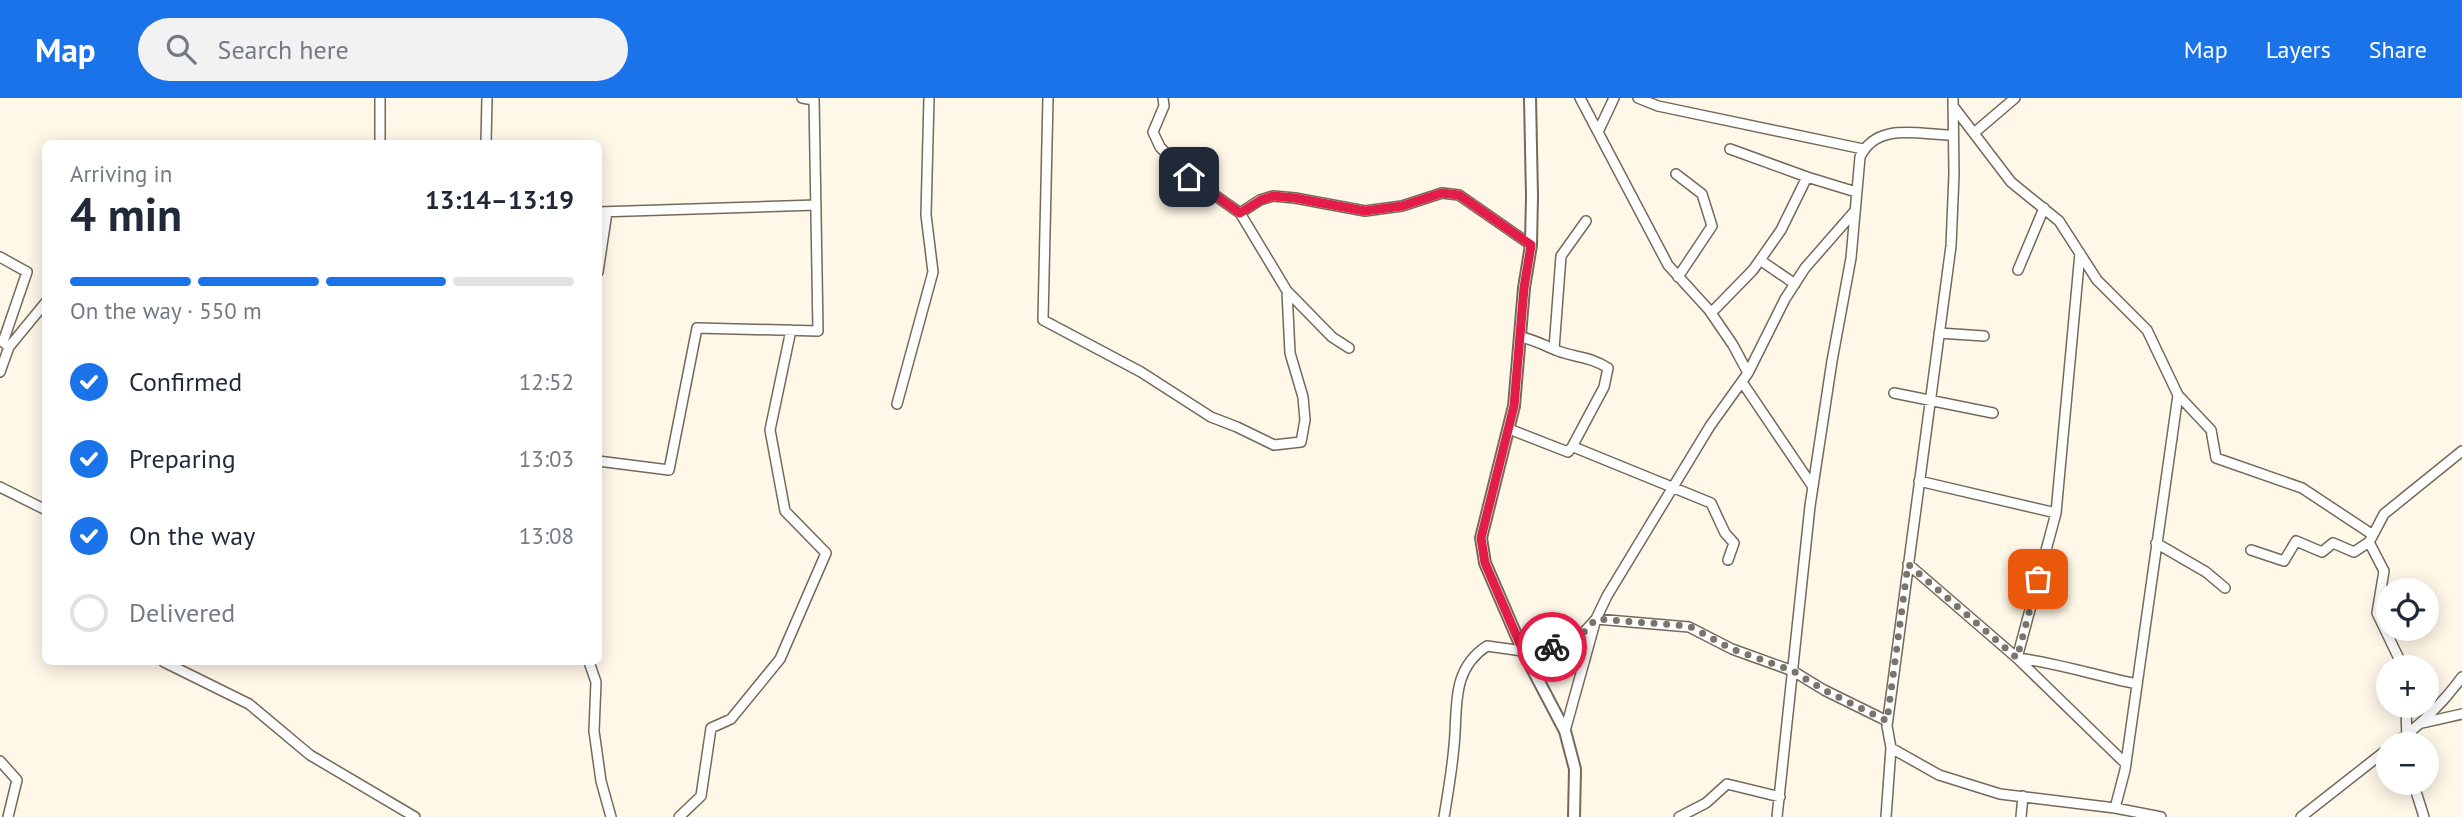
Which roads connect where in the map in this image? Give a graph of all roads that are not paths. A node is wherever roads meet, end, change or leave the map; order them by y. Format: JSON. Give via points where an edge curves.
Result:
{"nodes":[{"id":1,"x":380,"y":98,"type":"edge"},
{"id":2,"x":487,"y":98,"type":"edge"},
{"id":3,"x":802,"y":98,"type":"edge"},
{"id":4,"x":929,"y":98,"type":"edge"},
{"id":5,"x":1048,"y":98,"type":"edge"},
{"id":6,"x":1163,"y":98,"type":"edge"},
{"id":7,"x":1530,"y":98,"type":"edge"},
{"id":8,"x":1580,"y":98,"type":"edge"},
{"id":9,"x":1614,"y":98,"type":"edge"},
{"id":10,"x":1638,"y":98,"type":"edge"},
{"id":11,"x":2015,"y":98,"type":"edge"},
{"id":12,"x":814,"y":99,"type":"edge"},
{"id":13,"x":1953,"y":102,"type":"edge"},
{"id":14,"x":1598,"y":132,"type":"junction"},
{"id":15,"x":1974,"y":133,"type":"junction"},
{"id":16,"x":1952,"y":135,"type":"junction"},
{"id":17,"x":380,"y":140,"type":"edge"},
{"id":18,"x":486,"y":140,"type":"edge"},
{"id":19,"x":1730,"y":149,"type":"dead end"},
{"id":20,"x":1863,"y":149,"type":"junction"},
{"id":21,"x":1676,"y":174,"type":"dead end"},
{"id":22,"x":1807,"y":177,"type":"junction"},
{"id":23,"x":1856,"y":191,"type":"junction"},
{"id":24,"x":816,"y":205,"type":"junction"},
{"id":25,"x":2044,"y":208,"type":"junction"},
{"id":26,"x":1856,"y":211,"type":"junction"},
{"id":27,"x":603,"y":212,"type":"edge"},
{"id":28,"x":1240,"y":213,"type":"junction"},
{"id":29,"x":1586,"y":220,"type":"dead end"},
{"id":30,"x":1531,"y":245,"type":"junction"},
{"id":31,"x":2080,"y":253,"type":"junction"},
{"id":32,"x":0,"y":257,"type":"edge"},
{"id":33,"x":1760,"y":260,"type":"junction"},
{"id":34,"x":2018,"y":270,"type":"dead end"},
{"id":35,"x":1678,"y":276,"type":"junction"},
{"id":36,"x":1795,"y":284,"type":"junction"},
{"id":37,"x":1287,"y":291,"type":"junction"},
{"id":38,"x":42,"y":307,"type":"edge"},
{"id":39,"x":1711,"y":313,"type":"junction"},
{"id":40,"x":791,"y":330,"type":"junction"},
{"id":41,"x":1939,"y":333,"type":"junction"},
{"id":42,"x":1984,"y":336,"type":"dead end"},
{"id":43,"x":1520,"y":337,"type":"junction"},
{"id":44,"x":9,"y":347,"type":"junction"},
{"id":45,"x":1349,"y":348,"type":"dead end"},
{"id":46,"x":1554,"y":349,"type":"junction"},
{"id":47,"x":0,"y":372,"type":"edge"},
{"id":48,"x":1745,"y":378,"type":"junction"},
{"id":49,"x":1894,"y":393,"type":"dead end"},
{"id":50,"x":2178,"y":395,"type":"junction"},
{"id":51,"x":1930,"y":399,"type":"junction"},
{"id":52,"x":897,"y":404,"type":"dead end"},
{"id":53,"x":1993,"y":413,"type":"dead end"},
{"id":54,"x":1508,"y":429,"type":"junction"},
{"id":55,"x":1572,"y":447,"type":"junction"},
{"id":56,"x":2462,"y":451,"type":"edge"},
{"id":57,"x":602,"y":462,"type":"edge"},
{"id":58,"x":1919,"y":481,"type":"junction"},
{"id":59,"x":0,"y":487,"type":"edge"},
{"id":60,"x":1673,"y":487,"type":"junction"},
{"id":61,"x":1813,"y":487,"type":"junction"},
{"id":62,"x":42,"y":508,"type":"edge"},
{"id":63,"x":2056,"y":513,"type":"junction"},
{"id":64,"x":2371,"y":538,"type":"junction"},
{"id":65,"x":2156,"y":543,"type":"junction"},
{"id":66,"x":2251,"y":550,"type":"dead end"},
{"id":67,"x":1728,"y":560,"type":"dead end"},
{"id":68,"x":1908,"y":564,"type":"junction"},
{"id":69,"x":2225,"y":588,"type":"dead end"},
{"id":70,"x":1596,"y":619,"type":"junction"},
{"id":71,"x":1523,"y":651,"type":"junction"},
{"id":72,"x":2397,"y":655,"type":"edge"},
{"id":73,"x":2017,"y":658,"type":"junction"},
{"id":74,"x":170,"y":665,"type":"edge"},
{"id":75,"x":590,"y":665,"type":"edge"},
{"id":76,"x":1793,"y":671,"type":"junction"},
{"id":77,"x":2462,"y":677,"type":"edge"},
{"id":78,"x":2137,"y":684,"type":"junction"},
{"id":79,"x":2462,"y":714,"type":"edge"},
{"id":80,"x":1887,"y":721,"type":"junction"},
{"id":81,"x":2421,"y":723,"type":"junction"},
{"id":82,"x":1565,"y":731,"type":"junction"},
{"id":83,"x":2413,"y":732,"type":"edge"},
{"id":84,"x":1891,"y":748,"type":"junction"},
{"id":85,"x":2376,"y":758,"type":"edge"},
{"id":86,"x":0,"y":761,"type":"edge"},
{"id":87,"x":2126,"y":764,"type":"junction"},
{"id":88,"x":2417,"y":795,"type":"edge"},
{"id":89,"x":2023,"y":796,"type":"junction"},
{"id":90,"x":1780,"y":797,"type":"junction"},
{"id":91,"x":2115,"y":808,"type":"junction"},
{"id":92,"x":8,"y":817,"type":"edge"},
{"id":93,"x":415,"y":817,"type":"edge"},
{"id":94,"x":611,"y":817,"type":"edge"},
{"id":95,"x":679,"y":817,"type":"edge"},
{"id":96,"x":1444,"y":817,"type":"edge"},
{"id":97,"x":1574,"y":817,"type":"edge"},
{"id":98,"x":1679,"y":817,"type":"edge"},
{"id":99,"x":1777,"y":817,"type":"edge"},
{"id":100,"x":1886,"y":817,"type":"edge"},
{"id":101,"x":2021,"y":817,"type":"edge"},
{"id":102,"x":2161,"y":817,"type":"edge"},
{"id":103,"x":2301,"y":817,"type":"edge"},
{"id":104,"x":2424,"y":817,"type":"edge"}],
"edges":[{"from":1,"to":17,"type":"street"},
{"from":2,"to":18,"type":"street"},
{"from":3,"to":12,"type":"street"},
{"from":4,"to":52,"type":"street","via":[[926,215],[933,272]]},
{"from":5,"to":37,"type":"street","via":[[1043,320],[1141,372],[1211,417],[1274,444],[1301,442],[1303,397],[1290,353]]},
{"from":6,"to":28,"type":"street","via":[[1153,132],[1160,147],[1189,177]]},
{"from":7,"to":30,"type":"street"},
{"from":8,"to":14,"type":"street"},
{"from":9,"to":14,"type":"street"},
{"from":10,"to":20,"type":"street"},
{"from":11,"to":15,"type":"street"},
{"from":12,"to":24,"type":"street"},
{"from":13,"to":15,"type":"street"},
{"from":13,"to":16,"type":"street"},
{"from":14,"to":35,"type":"street","via":[[1644,223]]},
{"from":15,"to":25,"type":"street","via":[[2011,182]]},
{"from":16,"to":20,"type":"street","via":[[1885,133]]},
{"from":16,"to":41,"type":"street","via":[[1951,246]]},
{"from":19,"to":22,"type":"street"},
{"from":20,"to":23,"type":"street"},
{"from":21,"to":35,"type":"street","via":[[1702,194],[1712,226]]},
{"from":22,"to":23,"type":"street"},
{"from":22,"to":33,"type":"street"},
{"from":23,"to":26,"type":"street"},
{"from":24,"to":27,"type":"street"},
{"from":24,"to":40,"type":"street","via":[[818,331]]},
{"from":25,"to":31,"type":"street","via":[[2059,221]]},
{"from":25,"to":34,"type":"street"},
{"from":26,"to":36,"type":"street"},
{"from":26,"to":61,"type":"street"},
{"from":28,"to":30,"type":"street","via":[[1273,196],[1365,211],[1402,206],[1442,193],[1459,195]]},
{"from":28,"to":37,"type":"street"},
{"from":29,"to":46,"type":"street","via":[[1560,256]]},
{"from":30,"to":43,"type":"street"},
{"from":31,"to":50,"type":"street","via":[[2097,280],[2147,330]]},
{"from":31,"to":63,"type":"street"},
{"from":32,"to":44,"type":"street","via":[[27,272],[2,342]]},
{"from":33,"to":36,"type":"street"},
{"from":33,"to":39,"type":"street"},
{"from":35,"to":39,"type":"street"},
{"from":36,"to":48,"type":"street"},
{"from":37,"to":45,"type":"street"},
{"from":38,"to":44,"type":"street"},
{"from":39,"to":48,"type":"street","via":[[1733,345]]},
{"from":40,"to":57,"type":"street","via":[[697,328],[669,470]]},
{"from":40,"to":95,"type":"street","via":[[770,430],[785,511],[826,553],[780,659],[731,719],[711,728],[701,796]]},
{"from":41,"to":42,"type":"street"},
{"from":41,"to":51,"type":"street"},
{"from":43,"to":46,"type":"street"},
{"from":43,"to":54,"type":"street"},
{"from":44,"to":47,"type":"street"},
{"from":46,"to":55,"type":"street","via":[[1593,359],[1608,368],[1604,387]]},
{"from":48,"to":60,"type":"street"},
{"from":48,"to":61,"type":"street"},
{"from":49,"to":51,"type":"street"},
{"from":50,"to":64,"type":"street","via":[[2211,430],[2216,458],[2302,488]]},
{"from":50,"to":65,"type":"street"},
{"from":51,"to":53,"type":"street"},
{"from":51,"to":58,"type":"street"},
{"from":54,"to":55,"type":"street","via":[[1568,453]]},
{"from":54,"to":71,"type":"street","via":[[1481,538],[1485,563]]},
{"from":55,"to":60,"type":"street"},
{"from":56,"to":64,"type":"street","via":[[2384,514]]},
{"from":58,"to":63,"type":"street"},
{"from":58,"to":68,"type":"street"},
{"from":59,"to":62,"type":"street"},
{"from":60,"to":67,"type":"street","via":[[1711,503],[1734,543]]},
{"from":60,"to":70,"type":"street"},
{"from":61,"to":76,"type":"street"},
{"from":63,"to":73,"type":"street"},
{"from":64,"to":66,"type":"street","via":[[2354,552],[2333,543],[2322,552],[2296,541],[2284,561]]},
{"from":64,"to":72,"type":"street","via":[[2384,571],[2377,613]]},
{"from":65,"to":69,"type":"street"},
{"from":65,"to":78,"type":"street"},
{"from":68,"to":73,"type":"street"},
{"from":68,"to":80,"type":"street"},
{"from":70,"to":71,"type":"street","via":[[1573,644]]},
{"from":70,"to":76,"type":"street","via":[[1689,626],[1732,649]]},
{"from":70,"to":82,"type":"street"},
{"from":71,"to":82,"type":"street"},
{"from":71,"to":96,"type":"street","via":[[1487,646],[1474,654],[1465,672],[1456,695],[1455,744]]},
{"from":73,"to":78,"type":"street","via":[[2053,662]]},
{"from":73,"to":87,"type":"street"},
{"from":74,"to":93,"type":"street","via":[[249,704],[310,755]]},
{"from":75,"to":94,"type":"street","via":[[596,682],[594,731]]},
{"from":76,"to":80,"type":"street"},
{"from":76,"to":90,"type":"street"},
{"from":77,"to":81,"type":"street"},
{"from":78,"to":87,"type":"street"},
{"from":79,"to":81,"type":"street"},
{"from":80,"to":84,"type":"street"},
{"from":81,"to":83,"type":"street"},
{"from":82,"to":97,"type":"street","via":[[1575,769]]},
{"from":84,"to":89,"type":"street","via":[[1939,775],[2000,794]]},
{"from":84,"to":100,"type":"street"},
{"from":85,"to":103,"type":"street"},
{"from":86,"to":92,"type":"street","via":[[18,780]]},
{"from":87,"to":91,"type":"street"},
{"from":88,"to":104,"type":"street"},
{"from":89,"to":91,"type":"street"},
{"from":89,"to":101,"type":"street"},
{"from":90,"to":98,"type":"street","via":[[1727,784],[1706,803]]},
{"from":90,"to":99,"type":"street"},
{"from":91,"to":102,"type":"street"}]}
